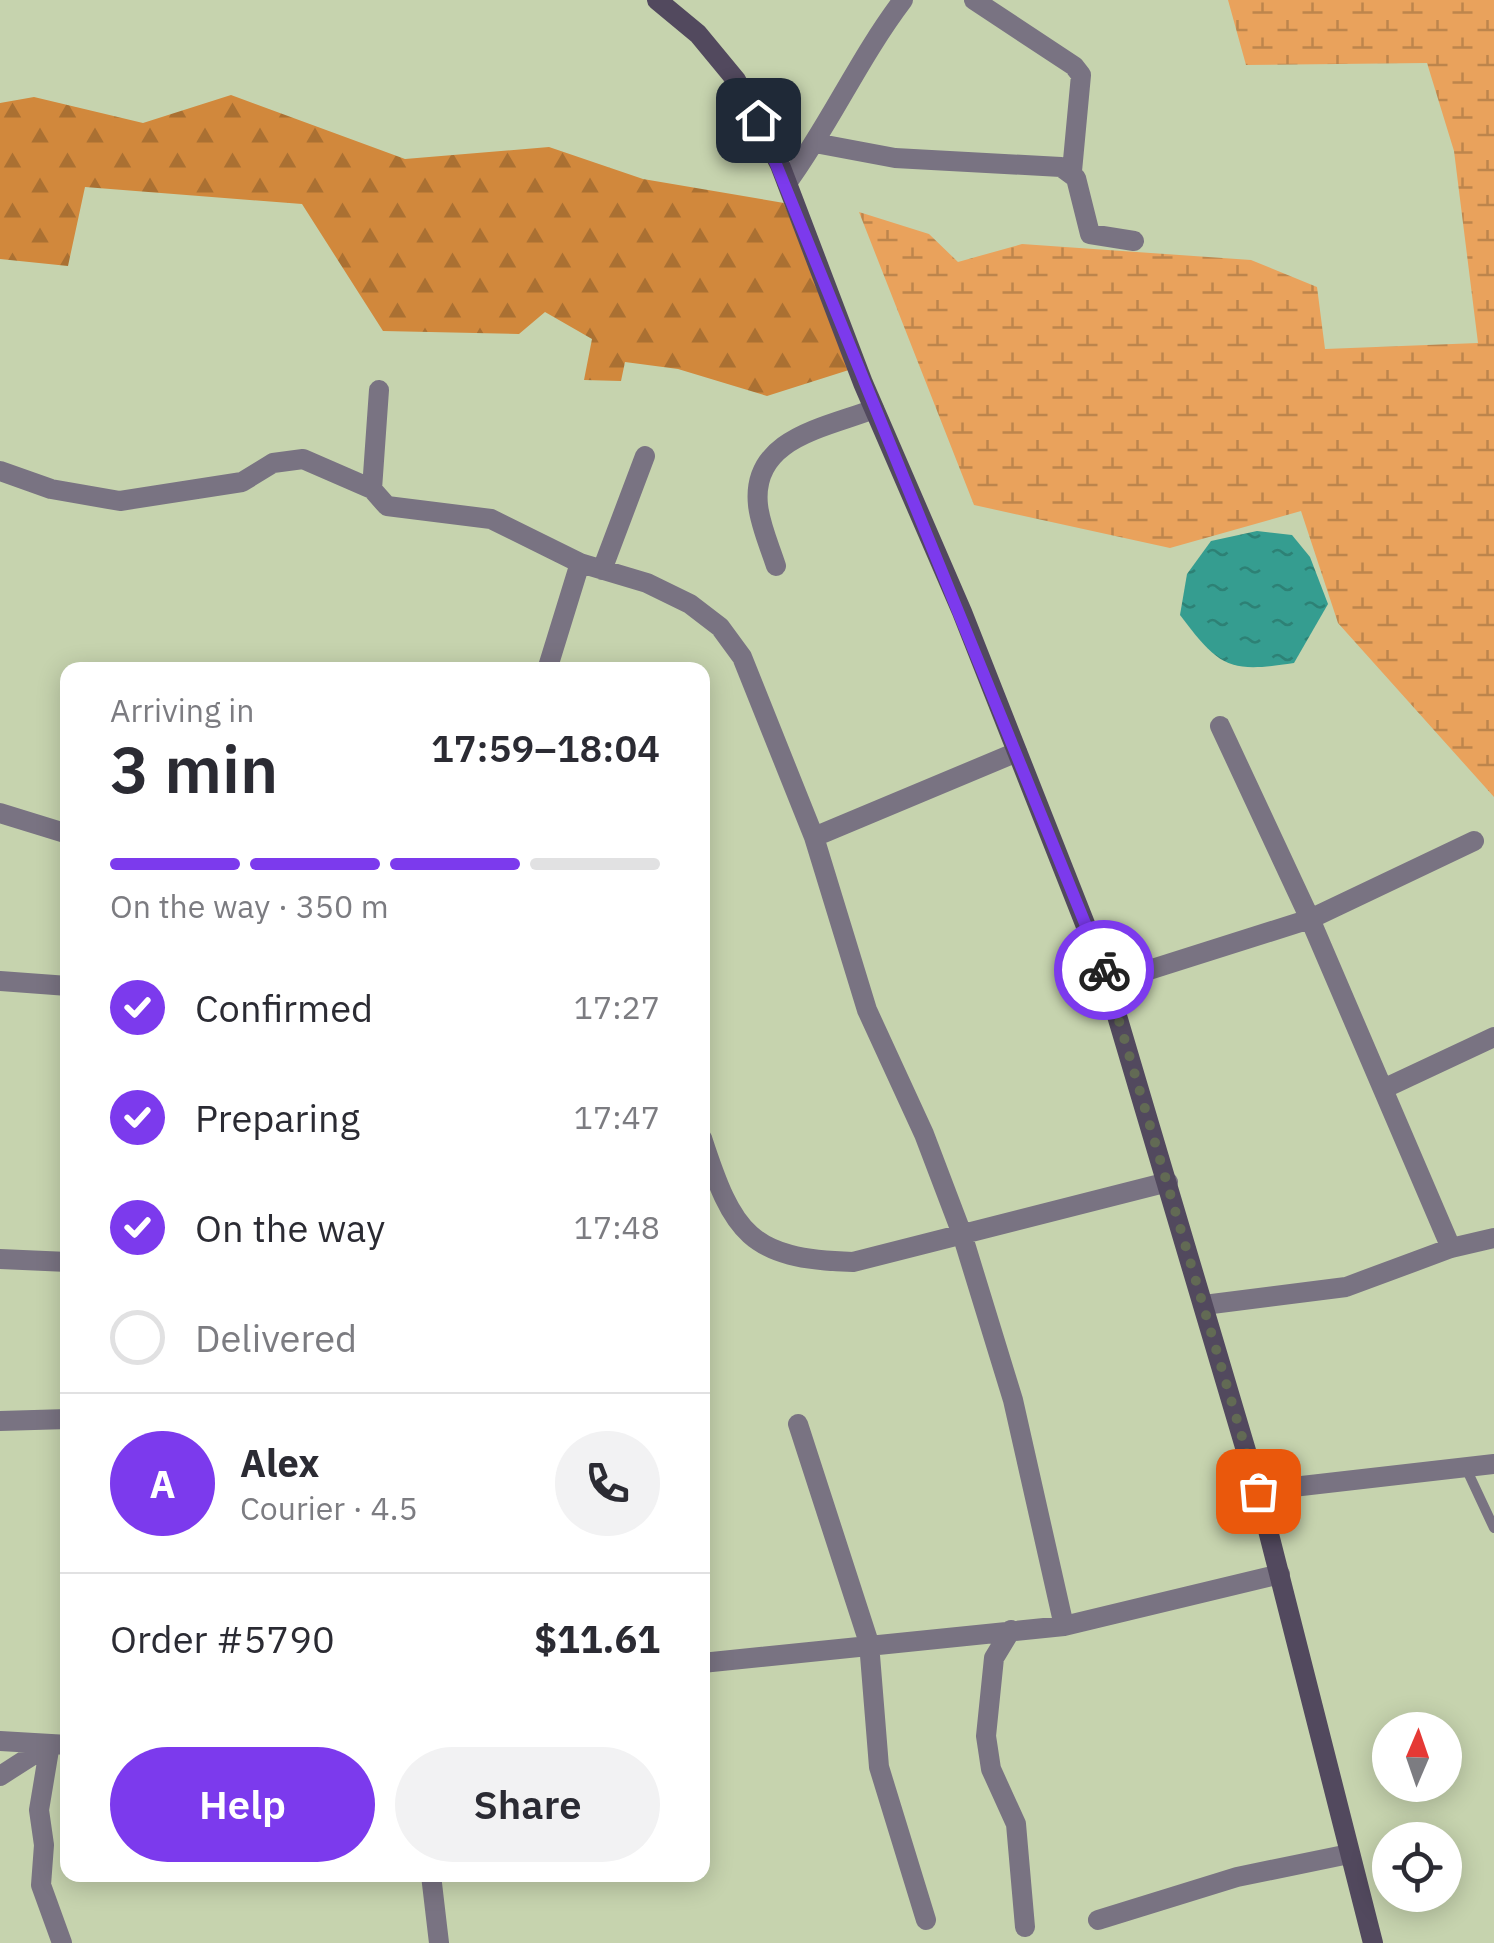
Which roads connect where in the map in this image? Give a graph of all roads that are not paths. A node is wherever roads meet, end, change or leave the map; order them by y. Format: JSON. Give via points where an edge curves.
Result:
{"nodes":[{"id":1,"x":904,"y":0,"type":"edge"},
{"id":2,"x":974,"y":0,"type":"edge"},
{"id":3,"x":663,"y":2,"type":"edge"},
{"id":4,"x":816,"y":143,"type":"junction"},
{"id":5,"x":1072,"y":171,"type":"junction"},
{"id":6,"x":786,"y":183,"type":"junction"},
{"id":7,"x":1134,"y":241,"type":"dead end"},
{"id":8,"x":379,"y":390,"type":"dead end"},
{"id":9,"x":874,"y":409,"type":"junction"},
{"id":10,"x":644,"y":456,"type":"dead end"},
{"id":11,"x":0,"y":471,"type":"edge"},
{"id":12,"x":372,"y":489,"type":"junction"},
{"id":13,"x":580,"y":564,"type":"junction"},
{"id":14,"x":776,"y":566,"type":"dead end"},
{"id":15,"x":602,"y":570,"type":"junction"},
{"id":16,"x":550,"y":662,"type":"edge"},
{"id":17,"x":1220,"y":726,"type":"dead end"},
{"id":18,"x":1017,"y":752,"type":"junction"},
{"id":19,"x":0,"y":813,"type":"edge"},
{"id":20,"x":60,"y":832,"type":"edge"},
{"id":21,"x":814,"y":838,"type":"junction"},
{"id":22,"x":1474,"y":841,"type":"dead end"},
{"id":23,"x":1310,"y":919,"type":"junction"},
{"id":24,"x":0,"y":981,"type":"edge"},
{"id":25,"x":1108,"y":983,"type":"junction"},
{"id":26,"x":60,"y":985,"type":"edge"},
{"id":27,"x":1494,"y":1036,"type":"edge"},
{"id":28,"x":1382,"y":1090,"type":"junction"},
{"id":29,"x":710,"y":1162,"type":"edge"},
{"id":30,"x":1168,"y":1182,"type":"junction"},
{"id":31,"x":962,"y":1234,"type":"junction"},
{"id":32,"x":1494,"y":1238,"type":"edge"},
{"id":33,"x":1451,"y":1248,"type":"junction"},
{"id":34,"x":0,"y":1259,"type":"edge"},
{"id":35,"x":60,"y":1262,"type":"edge"},
{"id":36,"x":1204,"y":1305,"type":"junction"},
{"id":37,"x":60,"y":1418,"type":"edge"},
{"id":38,"x":0,"y":1421,"type":"edge"},
{"id":39,"x":798,"y":1424,"type":"dead end"},
{"id":40,"x":1494,"y":1464,"type":"edge"},
{"id":41,"x":1464,"y":1466,"type":"junction"},
{"id":42,"x":1258,"y":1491,"type":"junction"},
{"id":43,"x":1494,"y":1528,"type":"edge"},
{"id":44,"x":1280,"y":1574,"type":"junction"},
{"id":45,"x":1064,"y":1626,"type":"junction"},
{"id":46,"x":1012,"y":1630,"type":"junction"},
{"id":47,"x":869,"y":1643,"type":"junction"},
{"id":48,"x":710,"y":1662,"type":"edge"},
{"id":49,"x":0,"y":1741,"type":"edge"},
{"id":50,"x":59,"y":1744,"type":"edge"},
{"id":51,"x":0,"y":1776,"type":"edge"},
{"id":52,"x":1348,"y":1854,"type":"junction"},
{"id":53,"x":432,"y":1882,"type":"edge"},
{"id":54,"x":926,"y":1920,"type":"dead end"},
{"id":55,"x":1098,"y":1920,"type":"dead end"},
{"id":56,"x":1025,"y":1926,"type":"dead end"},
{"id":57,"x":62,"y":1943,"type":"edge"},
{"id":58,"x":439,"y":1943,"type":"edge"},
{"id":59,"x":1374,"y":1943,"type":"edge"}],
"edges":[{"from":1,"to":4,"type":"street","via":[[858,64]]},
{"from":2,"to":5,"type":"street","via":[[1081,75]]},
{"from":3,"to":6,"type":"street","via":[[736,80]]},
{"from":4,"to":5,"type":"street","via":[[895,158]]},
{"from":4,"to":6,"type":"street"},
{"from":5,"to":7,"type":"street","via":[[1090,234]]},
{"from":6,"to":9,"type":"street"},
{"from":8,"to":12,"type":"street"},
{"from":9,"to":14,"type":"street","via":[[781,445],[764,461],[758,505]]},
{"from":9,"to":18,"type":"street"},
{"from":10,"to":15,"type":"street"},
{"from":11,"to":12,"type":"street","via":[[51,489],[120,501],[242,482],[272,463],[303,459]]},
{"from":12,"to":13,"type":"street","via":[[386,506],[492,519]]},
{"from":13,"to":15,"type":"street"},
{"from":13,"to":16,"type":"street"},
{"from":15,"to":21,"type":"street","via":[[662,590],[720,627],[742,657]]},
{"from":17,"to":23,"type":"street"},
{"from":18,"to":21,"type":"street"},
{"from":18,"to":25,"type":"street"},
{"from":19,"to":20,"type":"street"},
{"from":21,"to":31,"type":"street","via":[[867,1010]]},
{"from":22,"to":23,"type":"street"},
{"from":23,"to":25,"type":"street"},
{"from":23,"to":28,"type":"street"},
{"from":24,"to":26,"type":"street"},
{"from":25,"to":30,"type":"street"},
{"from":27,"to":28,"type":"street"},
{"from":28,"to":33,"type":"street"},
{"from":29,"to":31,"type":"street","via":[[722,1198],[742,1226],[767,1249],[792,1258],[853,1262]]},
{"from":30,"to":31,"type":"street"},
{"from":30,"to":36,"type":"street"},
{"from":31,"to":45,"type":"street","via":[[1014,1400]]},
{"from":32,"to":33,"type":"street"},
{"from":33,"to":36,"type":"street","via":[[1359,1284]]},
{"from":34,"to":35,"type":"street"},
{"from":36,"to":42,"type":"street"},
{"from":37,"to":38,"type":"street"},
{"from":39,"to":47,"type":"street"},
{"from":40,"to":41,"type":"street"},
{"from":41,"to":42,"type":"street"},
{"from":41,"to":43,"type":"lane"},
{"from":42,"to":44,"type":"street"},
{"from":44,"to":45,"type":"street"},
{"from":44,"to":52,"type":"street"},
{"from":45,"to":46,"type":"street"},
{"from":46,"to":47,"type":"street"},
{"from":46,"to":56,"type":"street","via":[[994,1658],[986,1736],[991,1769],[1016,1824]]},
{"from":47,"to":48,"type":"street"},
{"from":47,"to":54,"type":"street","via":[[879,1767]]},
{"from":49,"to":50,"type":"street"},
{"from":50,"to":51,"type":"street"},
{"from":50,"to":57,"type":"street","via":[[39,1810],[42,1885]]},
{"from":52,"to":55,"type":"street","via":[[1238,1877]]},
{"from":52,"to":59,"type":"street"},
{"from":53,"to":58,"type":"street"}]}
